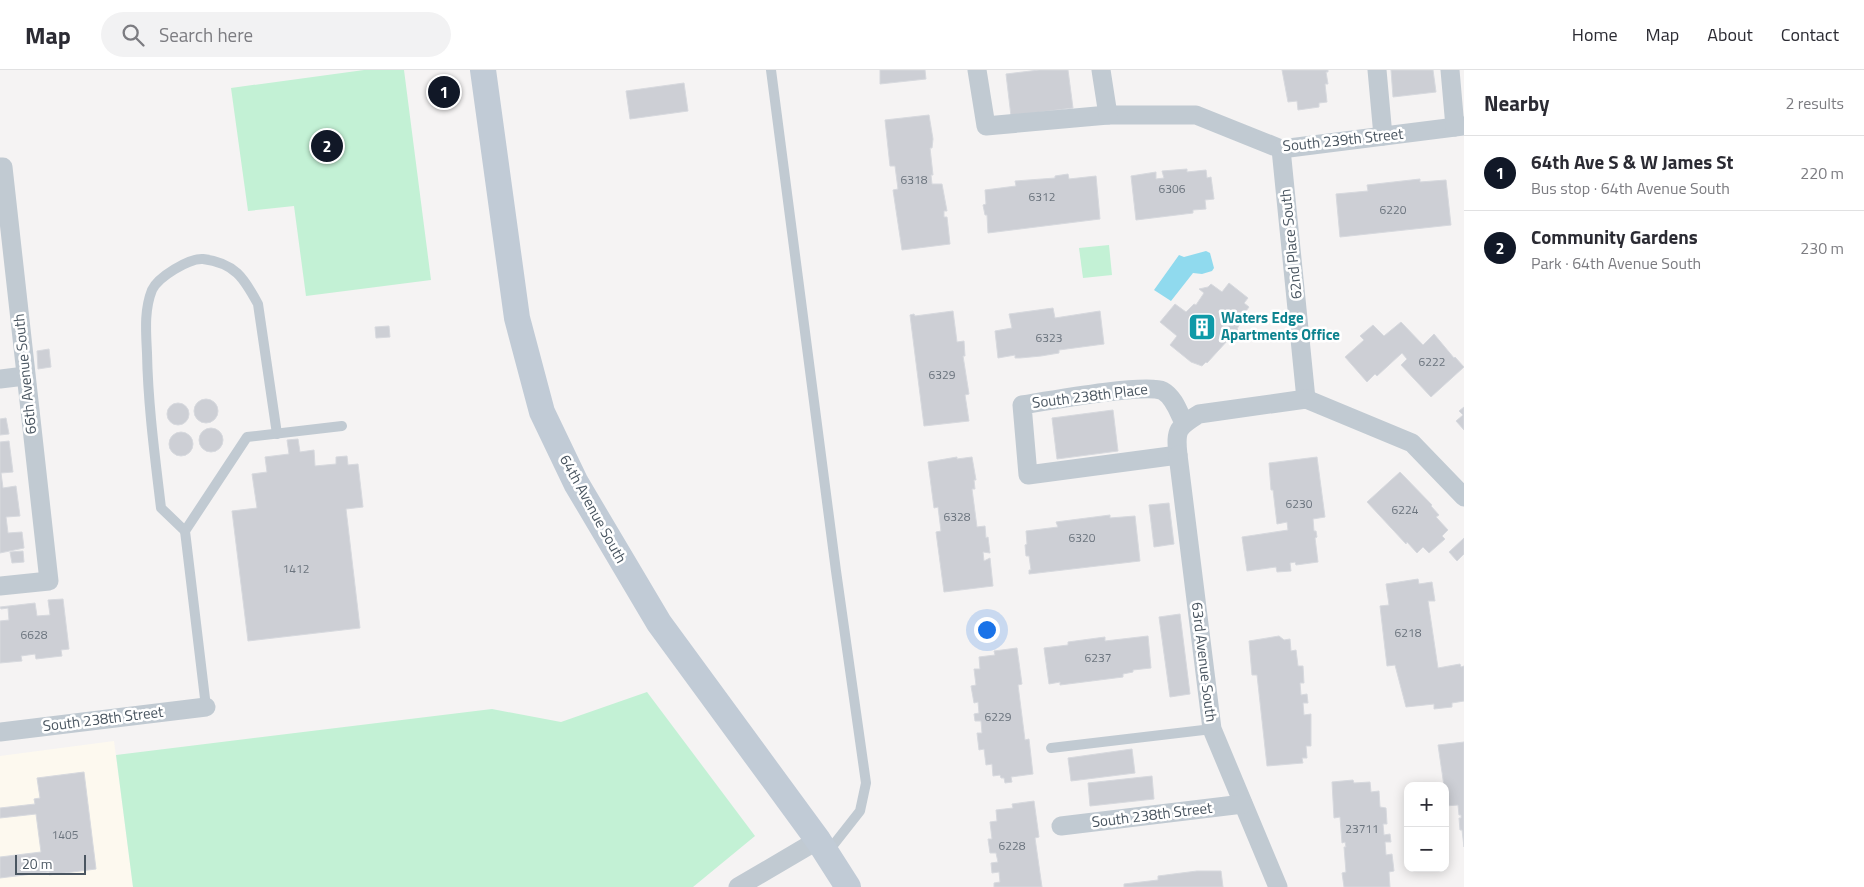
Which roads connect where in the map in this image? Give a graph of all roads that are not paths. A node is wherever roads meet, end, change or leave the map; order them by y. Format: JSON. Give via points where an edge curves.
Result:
{"nodes":[{"id":1,"x":483,"y":70,"type":"edge"},
{"id":2,"x":771,"y":70,"type":"edge"},
{"id":3,"x":977,"y":70,"type":"edge"},
{"id":4,"x":1101,"y":70,"type":"edge"},
{"id":5,"x":1377,"y":70,"type":"edge"},
{"id":6,"x":1450,"y":70,"type":"edge"},
{"id":7,"x":1108,"y":114,"type":"junction"},
{"id":8,"x":1460,"y":126,"type":"edge"},
{"id":9,"x":1384,"y":136,"type":"junction"},
{"id":10,"x":1281,"y":149,"type":"junction"},
{"id":11,"x":1,"y":167,"type":"edge"},
{"id":12,"x":25,"y":376,"type":"junction"},
{"id":13,"x":0,"y":379,"type":"edge"},
{"id":14,"x":1306,"y":399,"type":"junction"},
{"id":15,"x":1184,"y":423,"type":"junction"},
{"id":16,"x":342,"y":426,"type":"dead end"},
{"id":17,"x":276,"y":434,"type":"junction"},
{"id":18,"x":1178,"y":455,"type":"junction"},
{"id":19,"x":1464,"y":497,"type":"edge"},
{"id":20,"x":185,"y":531,"type":"junction"},
{"id":21,"x":0,"y":586,"type":"edge"},
{"id":22,"x":206,"y":707,"type":"joint"},
{"id":23,"x":1212,"y":729,"type":"junction"},
{"id":24,"x":0,"y":732,"type":"edge"},
{"id":25,"x":1051,"y":748,"type":"dead end"},
{"id":26,"x":1244,"y":804,"type":"junction"},
{"id":27,"x":1061,"y":826,"type":"dead end"},
{"id":28,"x":822,"y":847,"type":"junction"},
{"id":29,"x":738,"y":887,"type":"edge"},
{"id":30,"x":848,"y":887,"type":"edge"},
{"id":31,"x":1278,"y":887,"type":"edge"}],
"edges":[{"from":1,"to":28,"type":"street","name":"64th Avenue South","via":[[516,318],[542,412],[576,483],[659,623]]},
{"from":2,"to":28,"type":"lane","via":[[866,782],[860,811]]},
{"from":3,"to":7,"type":"street","name":"South 239th Street","via":[[986,126]]},
{"from":4,"to":7,"type":"street"},
{"from":5,"to":9,"type":"street"},
{"from":6,"to":8,"type":"street"},
{"from":7,"to":10,"type":"street","name":"South 239th Street","via":[[1196,115]]},
{"from":8,"to":9,"type":"street","name":"South 239th Street"},
{"from":9,"to":10,"type":"street","name":"South 239th Street"},
{"from":10,"to":14,"type":"street","name":"62nd Place South"},
{"from":11,"to":12,"type":"street","name":"66th Avenue South"},
{"from":12,"to":13,"type":"street"},
{"from":12,"to":21,"type":"street","name":"66th Avenue South","via":[[49,581]]},
{"from":14,"to":15,"type":"street","via":[[1199,414]]},
{"from":14,"to":19,"type":"street","via":[[1412,443]]},
{"from":15,"to":18,"type":"street","via":[[1176,436]]},
{"from":15,"to":18,"type":"street","name":"South 238th Place","via":[[1170,396],[1154,388],[1022,405],[1028,475]]},
{"from":16,"to":17,"type":"lane"},
{"from":17,"to":20,"type":"lane","via":[[247,437]]},
{"from":17,"to":20,"type":"lane","via":[[258,304],[249,286],[238,272],[217,261],[199,259],[182,265],[153,288],[146,316],[148,399],[160,508]]},
{"from":18,"to":23,"type":"street","name":"63rd Avenue South"},
{"from":20,"to":22,"type":"lane"},
{"from":22,"to":24,"type":"street","name":"South 238th Street"},
{"from":23,"to":25,"type":"lane"},
{"from":23,"to":26,"type":"street","name":"63rd Avenue South"},
{"from":26,"to":27,"type":"street","name":"South 238th Street"},
{"from":26,"to":31,"type":"street","name":"63rd Avenue South"},
{"from":28,"to":29,"type":"street"},
{"from":28,"to":30,"type":"street","name":"64th Avenue South"}]}
